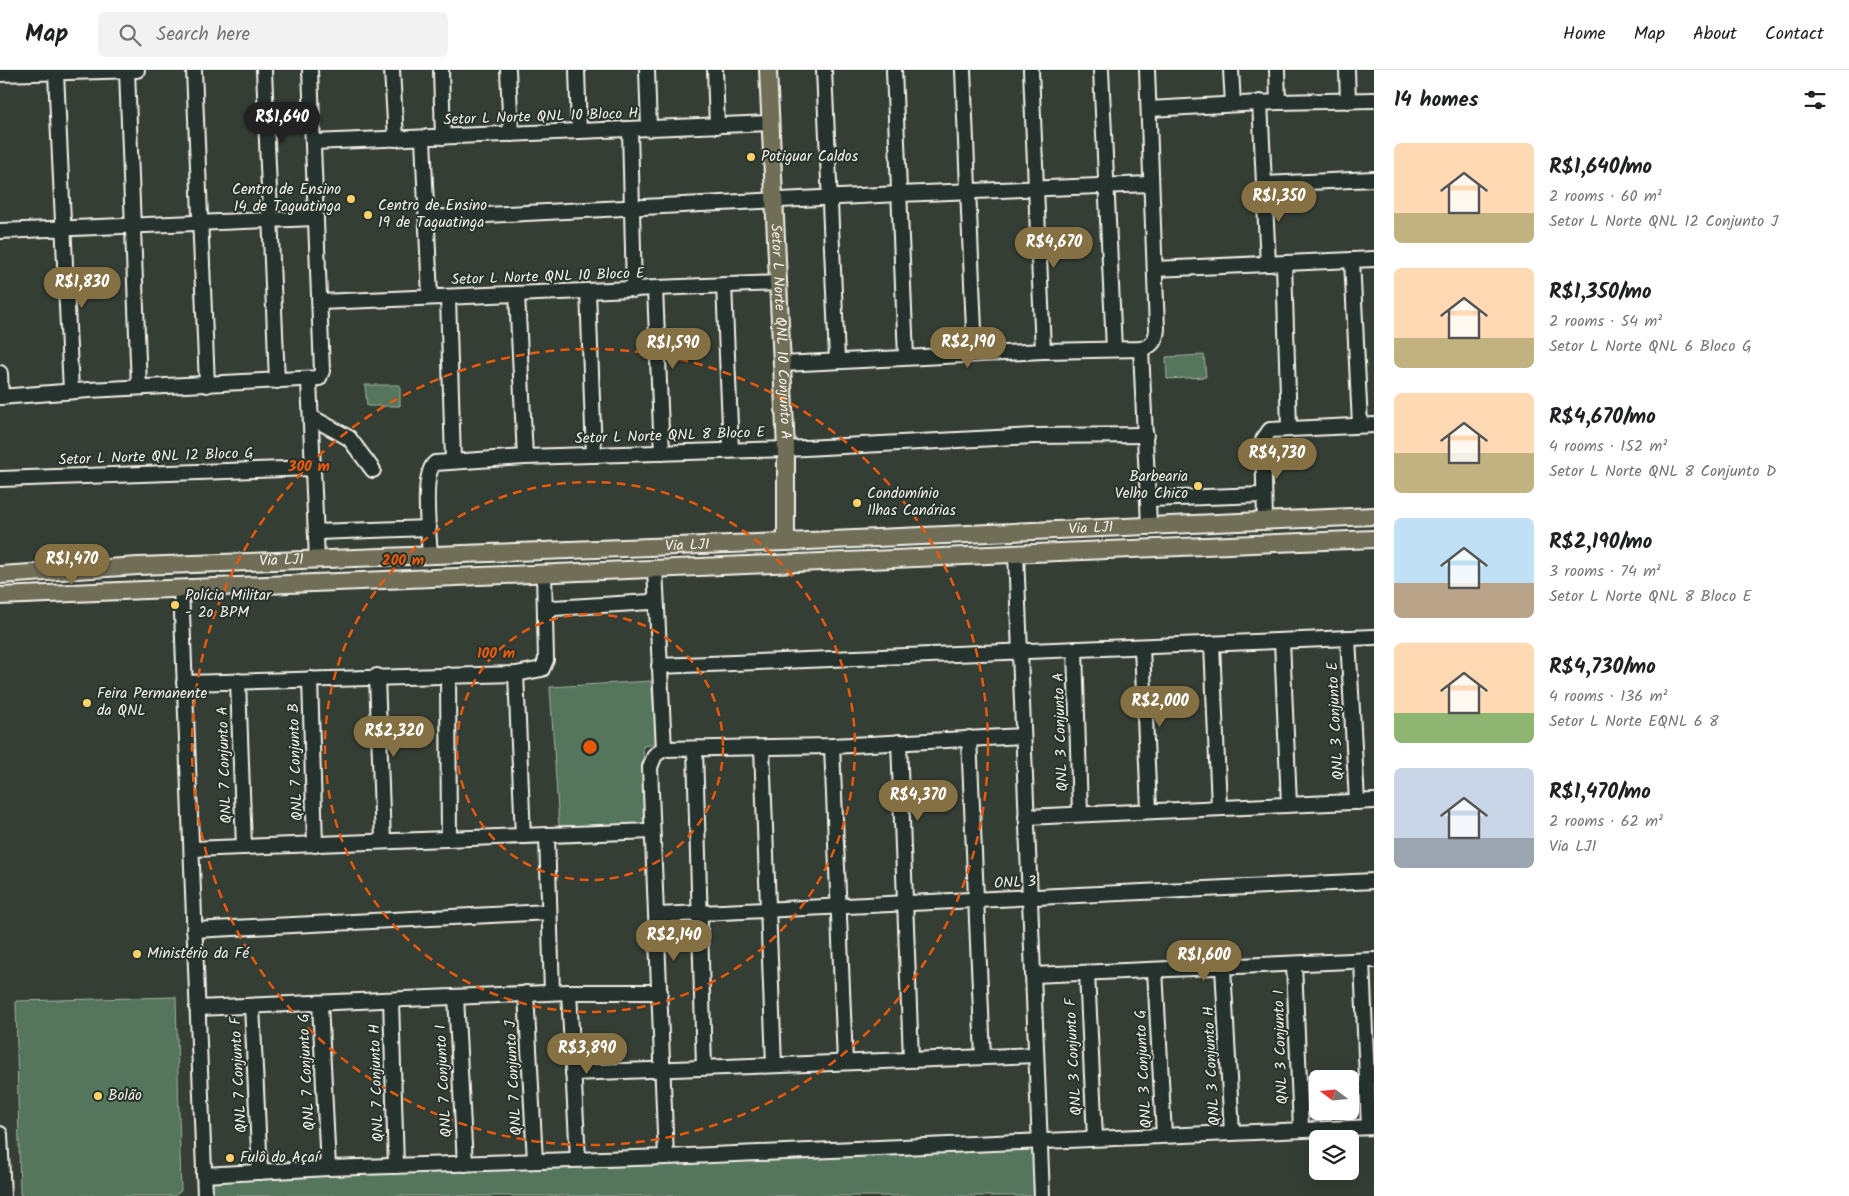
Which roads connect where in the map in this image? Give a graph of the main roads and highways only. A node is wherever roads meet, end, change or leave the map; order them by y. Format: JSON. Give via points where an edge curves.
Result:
{"nodes":[{"id":1,"x":768,"y":70,"type":"edge"},
{"id":2,"x":1374,"y":516,"type":"edge"},
{"id":3,"x":903,"y":536,"type":"junction"},
{"id":4,"x":929,"y":536,"type":"junction"},
{"id":5,"x":1374,"y":539,"type":"edge"},
{"id":6,"x":786,"y":542,"type":"junction"},
{"id":7,"x":501,"y":554,"type":"junction"},
{"id":8,"x":470,"y":555,"type":"junction"},
{"id":9,"x":928,"y":557,"type":"junction"},
{"id":10,"x":903,"y":558,"type":"junction"},
{"id":11,"x":279,"y":561,"type":"junction"},
{"id":12,"x":94,"y":568,"type":"junction"},
{"id":13,"x":5,"y":573,"type":"edge"},
{"id":14,"x":468,"y":576,"type":"junction"},
{"id":15,"x":494,"y":576,"type":"junction"},
{"id":16,"x":278,"y":584,"type":"junction"},
{"id":17,"x":94,"y":592,"type":"junction"},
{"id":18,"x":0,"y":596,"type":"edge"}],
"edges":[{"from":1,"to":6,"type":"main road","name":"Setor L Norte QNL 10 Conjunto A","via":[[786,449]]},
{"from":2,"to":4,"type":"main road","name":"Via LJ1"},
{"from":3,"to":4,"type":"main road","name":"Via LJ1"},
{"from":3,"to":6,"type":"main road","name":"Via LJ1"},
{"from":3,"to":10,"type":"main road","via":[[908,550]]},
{"from":4,"to":9,"type":"main road","via":[[923,549],[924,556]]},
{"from":5,"to":9,"type":"main road","name":"Via LJ1"},
{"from":6,"to":7,"type":"main road","name":"Via LJ1"},
{"from":7,"to":8,"type":"main road","name":"Via LJ1"},
{"from":7,"to":15,"type":"main road","via":[[493,559],[490,566]]},
{"from":8,"to":11,"type":"main road","name":"Via LJ1"},
{"from":8,"to":14,"type":"main road","via":[[474,568],[473,574]]},
{"from":9,"to":10,"type":"main road","name":"Via LJ1"},
{"from":10,"to":15,"type":"main road","name":"Via LJ1"},
{"from":11,"to":12,"type":"main road","name":"Via LJ1"},
{"from":11,"to":16,"type":"main road","via":[[285,569]]},
{"from":12,"to":13,"type":"main road","name":"Via LJ1"},
{"from":12,"to":17,"type":"main road","via":[[88,578],[89,591]]},
{"from":14,"to":15,"type":"main road","name":"Via LJ1"},
{"from":14,"to":16,"type":"main road","name":"Via LJ1"},
{"from":16,"to":17,"type":"main road","name":"Via LJ1"},
{"from":17,"to":18,"type":"main road","name":"Via LJ1"}]}
